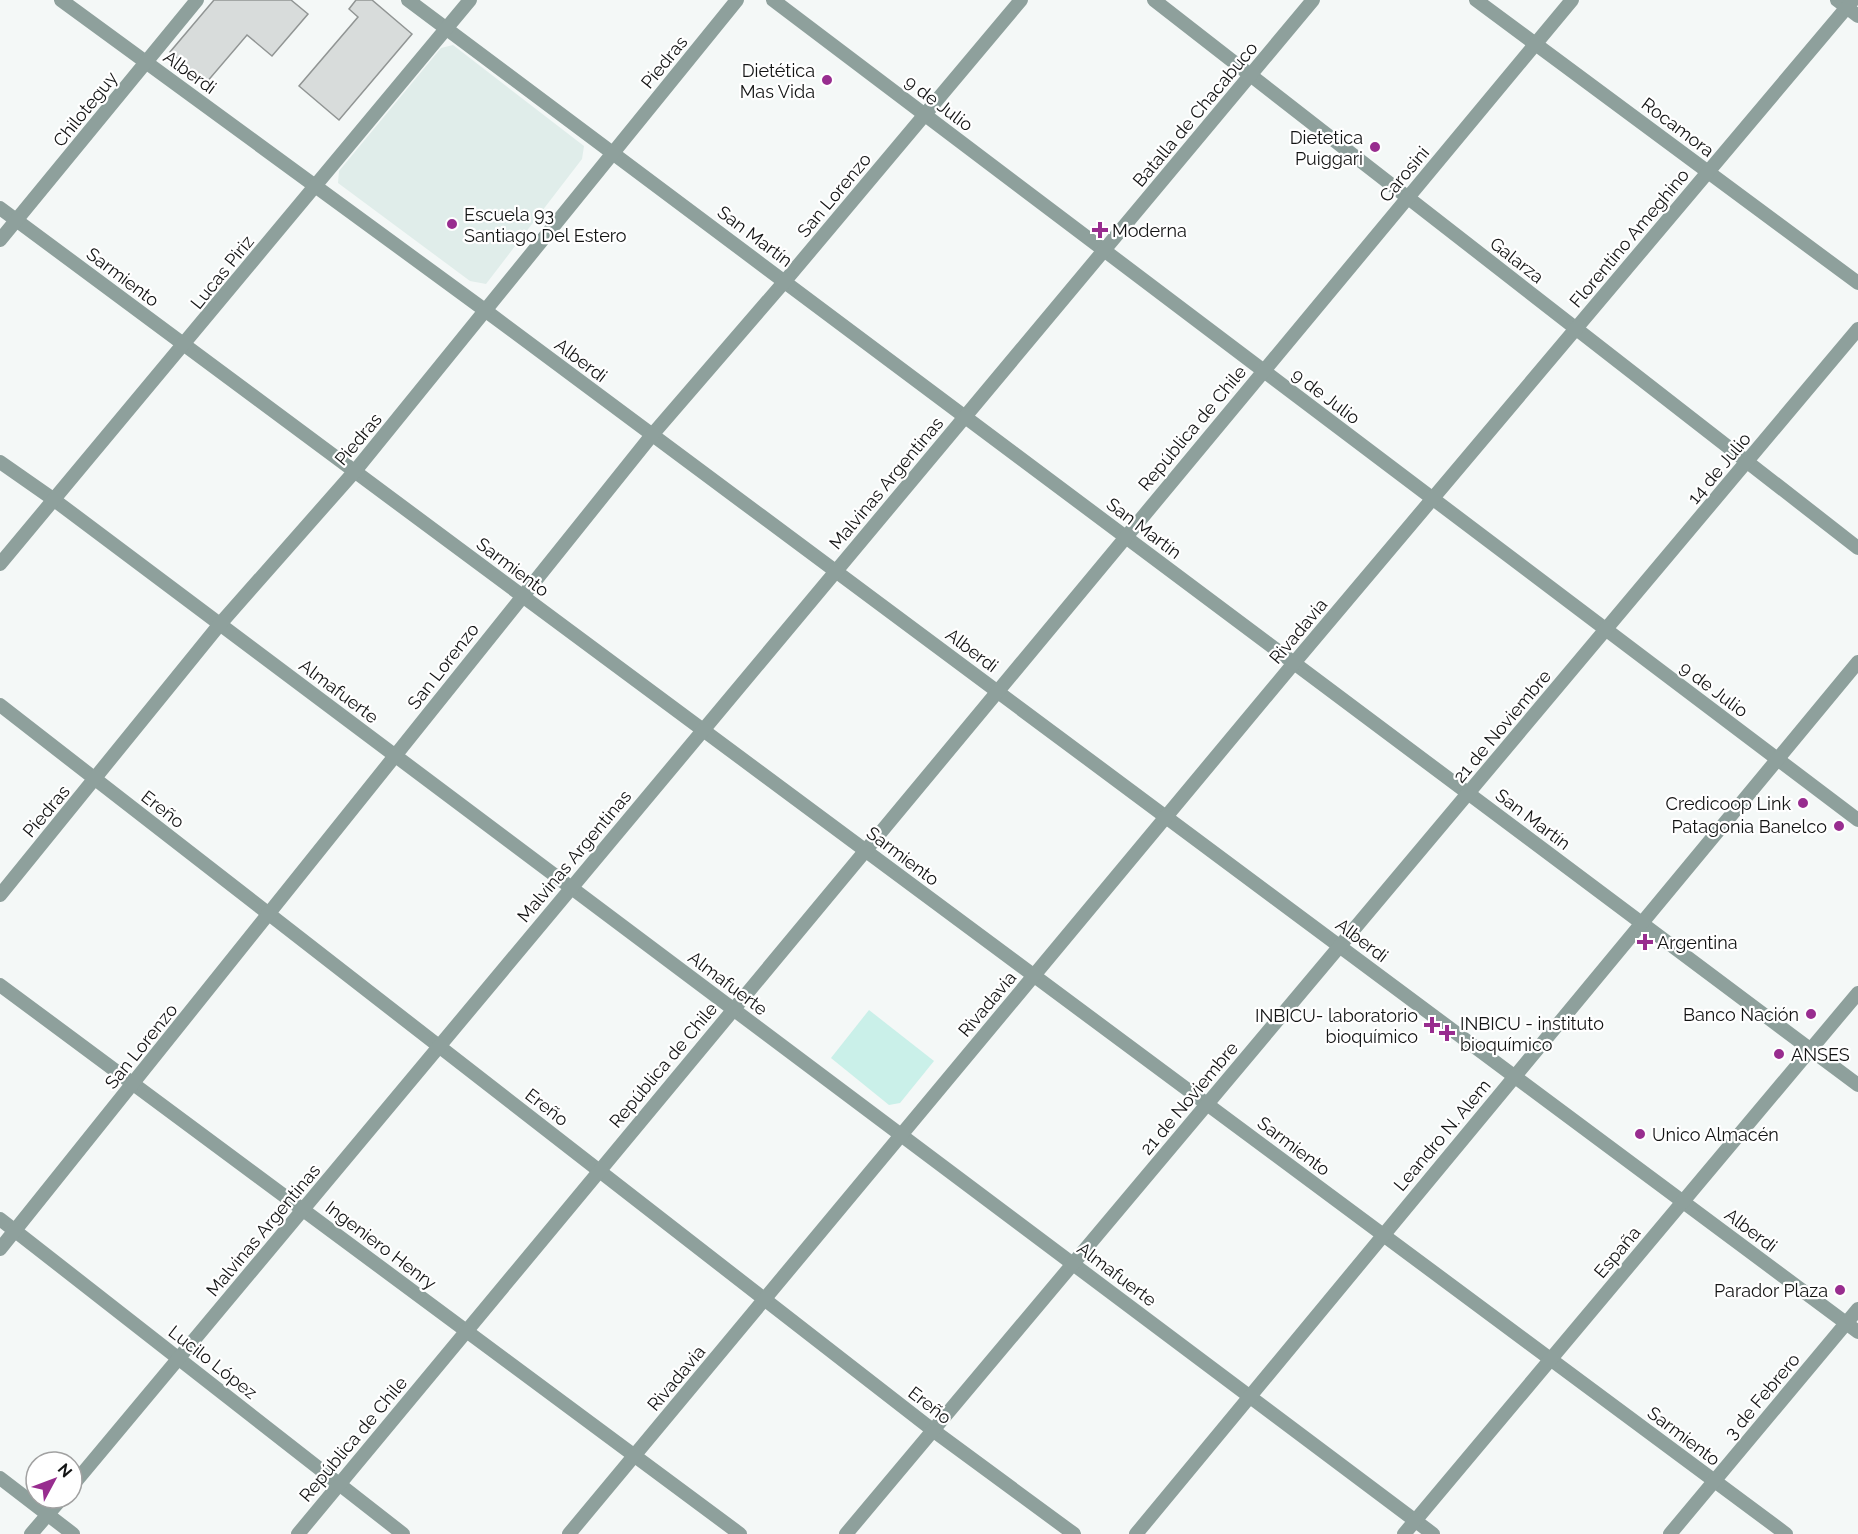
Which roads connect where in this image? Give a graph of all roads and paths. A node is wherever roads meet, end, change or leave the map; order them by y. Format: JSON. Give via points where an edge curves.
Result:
{"nodes":[{"id":1,"x":61,"y":0,"type":"edge"},
{"id":2,"x":197,"y":0,"type":"edge"},
{"id":3,"x":408,"y":0,"type":"edge"},
{"id":4,"x":470,"y":0,"type":"edge"},
{"id":5,"x":737,"y":0,"type":"edge"},
{"id":6,"x":773,"y":0,"type":"edge"},
{"id":7,"x":1021,"y":0,"type":"edge"},
{"id":8,"x":1154,"y":0,"type":"edge"},
{"id":9,"x":1313,"y":0,"type":"edge"},
{"id":10,"x":1476,"y":0,"type":"edge"},
{"id":11,"x":1572,"y":0,"type":"edge"},
{"id":12,"x":1849,"y":6,"type":"edge"},
{"id":13,"x":446,"y":29,"type":"junction"},
{"id":14,"x":1535,"y":44,"type":"junction"},
{"id":15,"x":147,"y":62,"type":"junction"},
{"id":16,"x":1251,"y":75,"type":"junction"},
{"id":17,"x":924,"y":114,"type":"junction"},
{"id":18,"x":614,"y":153,"type":"junction"},
{"id":19,"x":1708,"y":172,"type":"junction"},
{"id":20,"x":316,"y":187,"type":"junction"},
{"id":21,"x":1408,"y":197,"type":"junction"},
{"id":22,"x":0,"y":208,"type":"edge"},
{"id":23,"x":17,"y":220,"type":"junction"},
{"id":24,"x":0,"y":240,"type":"edge"},
{"id":25,"x":1105,"y":251,"type":"junction"},
{"id":26,"x":785,"y":281,"type":"junction"},
{"id":27,"x":1858,"y":283,"type":"edge"},
{"id":28,"x":486,"y":311,"type":"junction"},
{"id":29,"x":1576,"y":328,"type":"junction"},
{"id":30,"x":1858,"y":329,"type":"edge"},
{"id":31,"x":185,"y":345,"type":"junction"},
{"id":32,"x":1263,"y":371,"type":"junction"},
{"id":33,"x":965,"y":416,"type":"junction"},
{"id":34,"x":652,"y":435,"type":"junction"},
{"id":35,"x":0,"y":462,"type":"edge"},
{"id":36,"x":1747,"y":462,"type":"junction"},
{"id":37,"x":355,"y":471,"type":"junction"},
{"id":38,"x":1433,"y":498,"type":"junction"},
{"id":39,"x":53,"y":499,"type":"junction"},
{"id":40,"x":1125,"y":536,"type":"junction"},
{"id":41,"x":1858,"y":548,"type":"edge"},
{"id":42,"x":0,"y":564,"type":"edge"},
{"id":43,"x":836,"y":572,"type":"junction"},
{"id":44,"x":522,"y":596,"type":"junction"},
{"id":45,"x":220,"y":624,"type":"junction"},
{"id":46,"x":1607,"y":630,"type":"junction"},
{"id":47,"x":1858,"y":662,"type":"edge"},
{"id":48,"x":1294,"y":663,"type":"junction"},
{"id":49,"x":997,"y":691,"type":"junction"},
{"id":50,"x":0,"y":705,"type":"edge"},
{"id":51,"x":703,"y":730,"type":"junction"},
{"id":52,"x":396,"y":756,"type":"junction"},
{"id":53,"x":1778,"y":760,"type":"junction"},
{"id":54,"x":96,"y":780,"type":"junction"},
{"id":55,"x":1468,"y":793,"type":"junction"},
{"id":56,"x":1166,"y":817,"type":"junction"},
{"id":57,"x":1858,"y":820,"type":"edge"},
{"id":58,"x":865,"y":850,"type":"junction"},
{"id":59,"x":572,"y":888,"type":"junction"},
{"id":60,"x":0,"y":895,"type":"edge"},
{"id":61,"x":269,"y":914,"type":"junction"},
{"id":62,"x":1641,"y":923,"type":"junction"},
{"id":63,"x":1340,"y":946,"type":"junction"},
{"id":64,"x":1034,"y":976,"type":"junction"},
{"id":65,"x":0,"y":986,"type":"edge"},
{"id":66,"x":1858,"y":993,"type":"edge"},
{"id":67,"x":733,"y":1009,"type":"junction"},
{"id":68,"x":439,"y":1046,"type":"junction"},
{"id":69,"x":1810,"y":1049,"type":"junction"},
{"id":70,"x":1515,"y":1076,"type":"junction"},
{"id":71,"x":134,"y":1083,"type":"junction"},
{"id":72,"x":1858,"y":1085,"type":"edge"},
{"id":73,"x":1207,"y":1104,"type":"junction"},
{"id":74,"x":901,"y":1135,"type":"junction"},
{"id":75,"x":599,"y":1171,"type":"junction"},
{"id":76,"x":1683,"y":1202,"type":"junction"},
{"id":77,"x":303,"y":1209,"type":"junction"},
{"id":78,"x":0,"y":1219,"type":"edge"},
{"id":79,"x":15,"y":1231,"type":"junction"},
{"id":80,"x":1383,"y":1235,"type":"junction"},
{"id":81,"x":0,"y":1249,"type":"edge"},
{"id":82,"x":1073,"y":1264,"type":"junction"},
{"id":83,"x":765,"y":1300,"type":"junction"},
{"id":84,"x":1858,"y":1309,"type":"edge"},
{"id":85,"x":1852,"y":1327,"type":"edge"},
{"id":86,"x":466,"y":1330,"type":"junction"},
{"id":87,"x":179,"y":1358,"type":"junction"},
{"id":88,"x":1550,"y":1359,"type":"junction"},
{"id":89,"x":1249,"y":1396,"type":"junction"},
{"id":90,"x":934,"y":1431,"type":"junction"},
{"id":91,"x":634,"y":1455,"type":"junction"},
{"id":92,"x":84,"y":1472,"type":"edge"},
{"id":93,"x":0,"y":1478,"type":"edge"},
{"id":94,"x":1714,"y":1481,"type":"junction"},
{"id":95,"x":339,"y":1484,"type":"junction"},
{"id":96,"x":52,"y":1510,"type":"edge"},
{"id":97,"x":48,"y":1515,"type":"junction"},
{"id":98,"x":1415,"y":1520,"type":"junction"},
{"id":99,"x":31,"y":1534,"type":"edge"},
{"id":100,"x":73,"y":1534,"type":"edge"},
{"id":101,"x":298,"y":1534,"type":"edge"},
{"id":102,"x":403,"y":1534,"type":"edge"},
{"id":103,"x":569,"y":1534,"type":"edge"},
{"id":104,"x":740,"y":1534,"type":"edge"},
{"id":105,"x":846,"y":1534,"type":"edge"},
{"id":106,"x":1074,"y":1534,"type":"edge"},
{"id":107,"x":1136,"y":1534,"type":"edge"},
{"id":108,"x":1404,"y":1534,"type":"edge"},
{"id":109,"x":1433,"y":1534,"type":"edge"},
{"id":110,"x":1670,"y":1534,"type":"edge"},
{"id":111,"x":1786,"y":1534,"type":"edge"}],
"edges":[{"from":1,"to":15,"type":"street","name":"Alberdi"},
{"from":2,"to":15,"type":"street","name":"Chiloteguy"},
{"from":3,"to":13,"type":"street","name":"San Martín"},
{"from":4,"to":13,"type":"street","name":"Lucas Piriz"},
{"from":5,"to":18,"type":"street","name":"Piedras"},
{"from":6,"to":17,"type":"street","name":"9 de Julio"},
{"from":7,"to":17,"type":"street","name":"San Lorenzo"},
{"from":8,"to":16,"type":"street","name":"Galarza"},
{"from":9,"to":16,"type":"street","name":"Batalla de Chacabuco"},
{"from":10,"to":14,"type":"street","name":"Rocamora"},
{"from":11,"to":14,"type":"street","name":"Carosini"},
{"from":12,"to":19,"type":"street","name":"Florentino Ameghino"},
{"from":13,"to":18,"type":"street","name":"San Martín"},
{"from":13,"to":20,"type":"street","name":"Lucas Piriz"},
{"from":14,"to":19,"type":"street","name":"Rocamora"},
{"from":14,"to":21,"type":"street","name":"Carosini"},
{"from":15,"to":20,"type":"street","name":"Alberdi"},
{"from":15,"to":23,"type":"street","name":"Chiloteguy"},
{"from":16,"to":21,"type":"street","name":"Galarza"},
{"from":16,"to":25,"type":"street","name":"Batalla de Chacabuco"},
{"from":17,"to":25,"type":"street","name":"9 de Julio"},
{"from":17,"to":26,"type":"street","name":"San Lorenzo"},
{"from":18,"to":26,"type":"street","name":"San Martín"},
{"from":18,"to":28,"type":"street","name":"Piedras"},
{"from":19,"to":27,"type":"street","name":"Rocamora"},
{"from":19,"to":29,"type":"street","name":"Florentino Ameghino"},
{"from":20,"to":28,"type":"street","name":"Alberdi"},
{"from":20,"to":31,"type":"street","name":"Lucas Piriz"},
{"from":21,"to":29,"type":"street","name":"Galarza"},
{"from":21,"to":32,"type":"street","name":"Carosini"},
{"from":22,"to":23,"type":"street","name":"Sarmiento"},
{"from":23,"to":24,"type":"street","name":"Chiloteguy"},
{"from":23,"to":31,"type":"street","name":"Sarmiento"},
{"from":25,"to":32,"type":"street","name":"9 de Julio"},
{"from":25,"to":33,"type":"street","name":"Malvinas Argentinas"},
{"from":26,"to":33,"type":"street","name":"San Martín"},
{"from":26,"to":34,"type":"street","name":"San Lorenzo"},
{"from":28,"to":34,"type":"street","name":"Alberdi"},
{"from":28,"to":37,"type":"street","name":"Piedras"},
{"from":29,"to":36,"type":"street","name":"Galarza"},
{"from":29,"to":38,"type":"street","name":"Florentino Ameghino"},
{"from":30,"to":36,"type":"street","name":"14 de Julio"},
{"from":31,"to":37,"type":"street","name":"Sarmiento"},
{"from":31,"to":39,"type":"street","name":"Lucas Piriz"},
{"from":32,"to":38,"type":"street","name":"9 de Julio"},
{"from":32,"to":40,"type":"street","name":"República de Chile"},
{"from":33,"to":40,"type":"street","name":"San Martín"},
{"from":33,"to":43,"type":"street","name":"Malvinas Argentinas"},
{"from":34,"to":43,"type":"street","name":"Alberdi"},
{"from":34,"to":44,"type":"street","name":"San Lorenzo"},
{"from":35,"to":39,"type":"street","name":"Almafuerte"},
{"from":36,"to":41,"type":"street","name":"Galarza"},
{"from":36,"to":46,"type":"street","name":"14 de Julio"},
{"from":37,"to":44,"type":"street","name":"Sarmiento"},
{"from":37,"to":45,"type":"street","name":"Piedras"},
{"from":38,"to":46,"type":"street","name":"9 de Julio"},
{"from":38,"to":48,"type":"street","name":"Rivadavia"},
{"from":39,"to":42,"type":"street","name":"Lucas Piriz"},
{"from":39,"to":45,"type":"street","name":"Almafuerte"},
{"from":40,"to":48,"type":"street","name":"San Martín"},
{"from":40,"to":49,"type":"street","name":"República de Chile"},
{"from":43,"to":49,"type":"street","name":"Alberdi"},
{"from":43,"to":51,"type":"street","name":"Malvinas Argentinas"},
{"from":44,"to":51,"type":"street","name":"Sarmiento"},
{"from":44,"to":52,"type":"street","name":"San Lorenzo"},
{"from":45,"to":52,"type":"street","name":"Almafuerte"},
{"from":45,"to":54,"type":"street","name":"Piedras"},
{"from":46,"to":53,"type":"street","name":"9 de Julio"},
{"from":46,"to":55,"type":"street","name":"21 de Noviembre"},
{"from":47,"to":53,"type":"street","name":"Leandro N. Alem"},
{"from":48,"to":55,"type":"street","name":"San Martín"},
{"from":48,"to":56,"type":"street","name":"Rivadavia"},
{"from":49,"to":56,"type":"street","name":"Alberdi"},
{"from":49,"to":58,"type":"street","name":"República de Chile"},
{"from":50,"to":54,"type":"street","name":"Ereño"},
{"from":51,"to":58,"type":"street","name":"Sarmiento"},
{"from":51,"to":59,"type":"street","name":"Malvinas Argentinas"},
{"from":52,"to":59,"type":"street","name":"Almafuerte"},
{"from":52,"to":61,"type":"street","name":"San Lorenzo"},
{"from":53,"to":57,"type":"street","name":"9 de Julio"},
{"from":53,"to":62,"type":"street","name":"Leandro N. Alem"},
{"from":54,"to":60,"type":"street","name":"Piedras"},
{"from":54,"to":61,"type":"street","name":"Ereño"},
{"from":55,"to":62,"type":"street","name":"San Martín"},
{"from":55,"to":63,"type":"street","name":"21 de Noviembre"},
{"from":56,"to":63,"type":"street","name":"Alberdi"},
{"from":56,"to":64,"type":"street","name":"Rivadavia"},
{"from":58,"to":64,"type":"street","name":"Sarmiento"},
{"from":58,"to":67,"type":"street","name":"República de Chile"},
{"from":59,"to":67,"type":"street","name":"Almafuerte"},
{"from":59,"to":68,"type":"street","name":"Malvinas Argentinas"},
{"from":61,"to":68,"type":"street","name":"Ereño"},
{"from":61,"to":71,"type":"street","name":"San Lorenzo"},
{"from":62,"to":69,"type":"street","name":"San Martín"},
{"from":62,"to":70,"type":"street","name":"Leandro N. Alem"},
{"from":63,"to":70,"type":"street","name":"Alberdi"},
{"from":63,"to":73,"type":"street","name":"21 de Noviembre"},
{"from":64,"to":73,"type":"street","name":"Sarmiento"},
{"from":64,"to":74,"type":"street","name":"Rivadavia"},
{"from":65,"to":71,"type":"street","name":"Ingeniero Henry"},
{"from":66,"to":69,"type":"street","name":"España"},
{"from":67,"to":74,"type":"street","name":"Almafuerte"},
{"from":67,"to":75,"type":"street","name":"República de Chile"},
{"from":68,"to":75,"type":"street","name":"Ereño"},
{"from":68,"to":77,"type":"street","name":"Malvinas Argentinas"},
{"from":69,"to":72,"type":"street","name":"San Martín"},
{"from":69,"to":76,"type":"street","name":"España"},
{"from":70,"to":76,"type":"street","name":"Alberdi"},
{"from":70,"to":80,"type":"street","name":"Leandro N. Alem"},
{"from":71,"to":77,"type":"street","name":"Ingeniero Henry"},
{"from":71,"to":79,"type":"street","name":"San Lorenzo"},
{"from":73,"to":80,"type":"street","name":"Sarmiento"},
{"from":73,"to":82,"type":"street","name":"21 de Noviembre"},
{"from":74,"to":82,"type":"street","name":"Almafuerte"},
{"from":74,"to":83,"type":"street","name":"Rivadavia"},
{"from":75,"to":83,"type":"street","name":"Ereño"},
{"from":75,"to":86,"type":"street","name":"República de Chile"},
{"from":76,"to":85,"type":"street","name":"Alberdi"},
{"from":76,"to":88,"type":"street","name":"España"},
{"from":77,"to":86,"type":"street","name":"Ingeniero Henry"},
{"from":77,"to":87,"type":"street","name":"Malvinas Argentinas"},
{"from":78,"to":79,"type":"street","name":"Lucilo López"},
{"from":79,"to":81,"type":"street","name":"San Lorenzo"},
{"from":79,"to":87,"type":"street","name":"Lucilo López"},
{"from":80,"to":88,"type":"street","name":"Sarmiento"},
{"from":80,"to":89,"type":"street","name":"Leandro N. Alem"},
{"from":82,"to":89,"type":"street","name":"Almafuerte"},
{"from":82,"to":90,"type":"street","name":"21 de Noviembre"},
{"from":83,"to":90,"type":"street","name":"Ereño"},
{"from":83,"to":91,"type":"street","name":"Rivadavia"},
{"from":84,"to":85,"type":"street","name":"3 de Febrero"},
{"from":85,"to":94,"type":"street","name":"3 de Febrero"},
{"from":86,"to":91,"type":"street","name":"Ingeniero Henry"},
{"from":86,"to":95,"type":"street","name":"República de Chile"},
{"from":87,"to":92,"type":"street","name":"Malvinas Argentinas"},
{"from":87,"to":95,"type":"street","name":"Lucilo López"},
{"from":88,"to":94,"type":"street","name":"Sarmiento"},
{"from":88,"to":98,"type":"street","name":"España"},
{"from":89,"to":98,"type":"street","name":"Almafuerte"},
{"from":89,"to":107,"type":"street","name":"Leandro N. Alem"},
{"from":90,"to":105,"type":"street","name":"21 de Noviembre"},
{"from":90,"to":106,"type":"street","name":"Ereño"},
{"from":91,"to":103,"type":"street","name":"Rivadavia"},
{"from":91,"to":104,"type":"street","name":"Ingeniero Henry"},
{"from":93,"to":97,"type":"street"},
{"from":94,"to":110,"type":"street","name":"3 de Febrero"},
{"from":94,"to":111,"type":"street","name":"Sarmiento"},
{"from":95,"to":101,"type":"street","name":"República de Chile"},
{"from":95,"to":102,"type":"street","name":"Lucilo López"},
{"from":96,"to":97,"type":"street"},
{"from":97,"to":99,"type":"street"},
{"from":97,"to":100,"type":"street"},
{"from":98,"to":108,"type":"street","name":"España"},
{"from":98,"to":109,"type":"street","name":"Almafuerte"}]}
